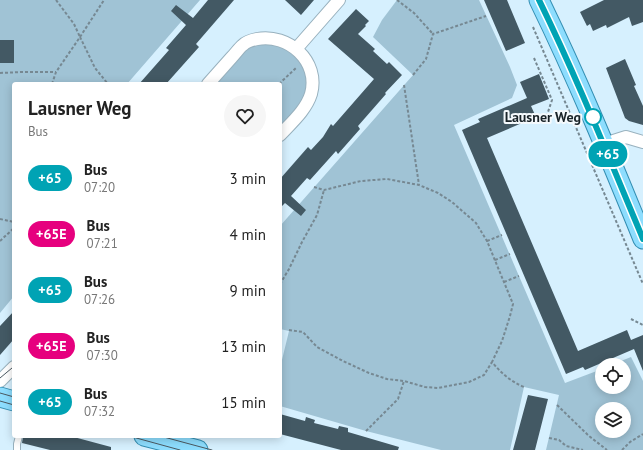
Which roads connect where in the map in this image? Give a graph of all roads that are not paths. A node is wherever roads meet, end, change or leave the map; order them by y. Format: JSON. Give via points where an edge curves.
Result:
{"nodes":[{"id":1,"x":339,"y":0,"type":"edge"},
{"id":2,"x":539,"y":0,"type":"edge"},
{"id":3,"x":296,"y":49,"type":"junction"},
{"id":4,"x":210,"y":82,"type":"edge"},
{"id":5,"x":282,"y":133,"type":"edge"},
{"id":6,"x":643,"y":142,"type":"edge"},
{"id":7,"x":604,"y":144,"type":"junction"},
{"id":8,"x":643,"y":239,"type":"edge"},
{"id":9,"x":12,"y":369,"type":"edge"},
{"id":10,"x":0,"y":381,"type":"edge"},
{"id":11,"x":0,"y":397,"type":"edge"},
{"id":12,"x":12,"y":400,"type":"edge"},
{"id":13,"x":18,"y":438,"type":"edge"},
{"id":14,"x":152,"y":438,"type":"edge"},
{"id":15,"x":17,"y":450,"type":"edge"},
{"id":16,"x":198,"y":450,"type":"edge"}],
"edges":[{"from":1,"to":3,"type":"street"},
{"from":2,"to":7,"type":"main road"},
{"from":3,"to":4,"type":"street","via":[[275,38],[252,40],[243,45]]},
{"from":3,"to":5,"type":"street","via":[[305,59],[311,73],[311,92],[302,112]]},
{"from":6,"to":7,"type":"street","via":[[626,137]]},
{"from":7,"to":8,"type":"main road"},
{"from":9,"to":10,"type":"street"},
{"from":11,"to":12,"type":"main road"},
{"from":13,"to":15,"type":"lane"},
{"from":14,"to":16,"type":"main road"}]}
